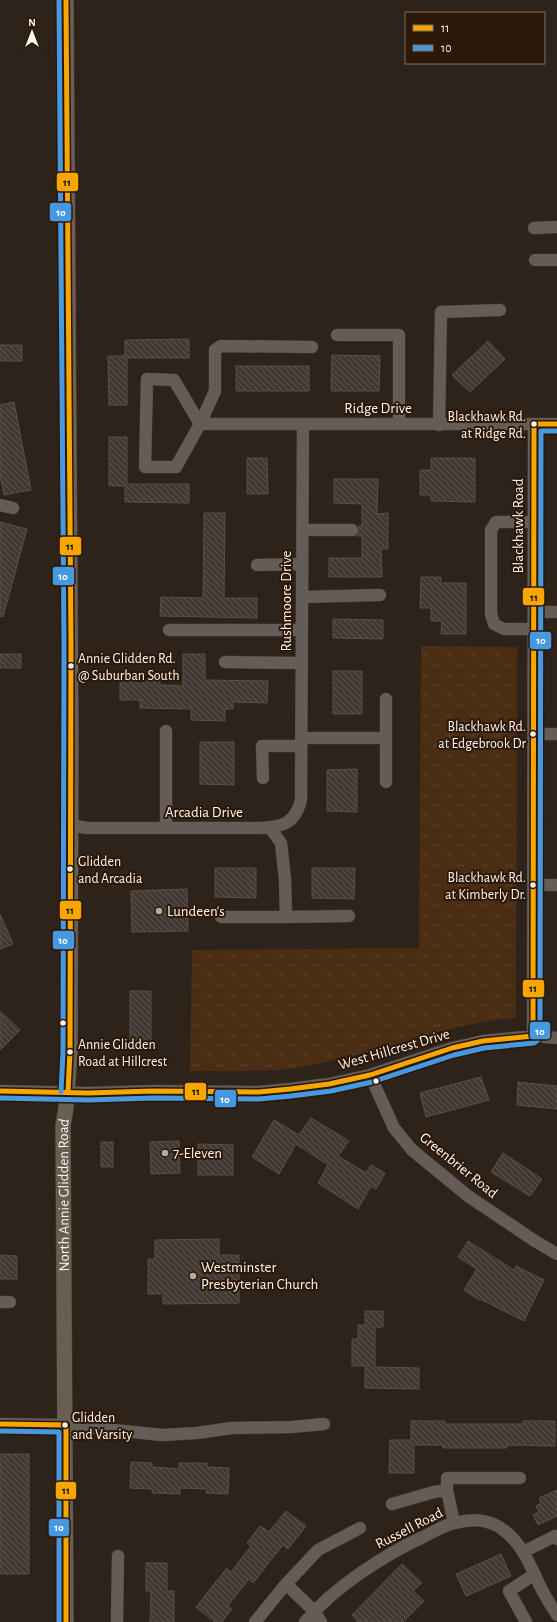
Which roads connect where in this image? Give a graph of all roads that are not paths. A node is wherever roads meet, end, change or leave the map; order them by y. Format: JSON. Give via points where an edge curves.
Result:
{"nodes":[{"id":1,"x":66,"y":0,"type":"edge"},
{"id":2,"x":557,"y":227,"type":"edge"},
{"id":3,"x":534,"y":228,"type":"dead end"},
{"id":4,"x":535,"y":260,"type":"dead end"},
{"id":5,"x":557,"y":260,"type":"edge"},
{"id":6,"x":500,"y":310,"type":"dead end"},
{"id":7,"x":337,"y":334,"type":"dead end"},
{"id":8,"x":312,"y":347,"type":"dead end"},
{"id":9,"x":200,"y":424,"type":"junction"},
{"id":10,"x":303,"y":424,"type":"junction"},
{"id":11,"x":399,"y":424,"type":"junction"},
{"id":12,"x":534,"y":424,"type":"junction"},
{"id":13,"x":557,"y":424,"type":"edge"},
{"id":14,"x":439,"y":425,"type":"junction"},
{"id":15,"x":0,"y":505,"type":"edge"},
{"id":16,"x":13,"y":508,"type":"dead end"},
{"id":17,"x":534,"y":522,"type":"junction"},
{"id":18,"x":303,"y":530,"type":"junction"},
{"id":19,"x":352,"y":530,"type":"dead end"},
{"id":20,"x":302,"y":564,"type":"junction"},
{"id":21,"x":257,"y":565,"type":"dead end"},
{"id":22,"x":380,"y":595,"type":"dead end"},
{"id":23,"x":302,"y":597,"type":"junction"},
{"id":24,"x":534,"y":612,"type":"junction"},
{"id":25,"x":557,"y":612,"type":"edge"},
{"id":26,"x":169,"y":630,"type":"dead end"},
{"id":27,"x":302,"y":630,"type":"junction"},
{"id":28,"x":534,"y":630,"type":"junction"},
{"id":29,"x":225,"y":662,"type":"dead end"},
{"id":30,"x":302,"y":663,"type":"junction"},
{"id":31,"x":386,"y":699,"type":"dead end"},
{"id":32,"x":166,"y":731,"type":"dead end"},
{"id":33,"x":535,"y":734,"type":"junction"},
{"id":34,"x":557,"y":734,"type":"edge"},
{"id":35,"x":386,"y":738,"type":"junction"},
{"id":36,"x":301,"y":742,"type":"junction"},
{"id":37,"x":300,"y":777,"type":"joint"},
{"id":38,"x":263,"y":778,"type":"dead end"},
{"id":39,"x":386,"y":782,"type":"dead end"},
{"id":40,"x":70,"y":825,"type":"junction"},
{"id":41,"x":166,"y":828,"type":"junction"},
{"id":42,"x":270,"y":828,"type":"junction"},
{"id":43,"x":534,"y":885,"type":"junction"},
{"id":44,"x":557,"y":885,"type":"edge"},
{"id":45,"x":349,"y":916,"type":"dead end"},
{"id":46,"x":221,"y":917,"type":"dead end"},
{"id":47,"x":286,"y":917,"type":"junction"},
{"id":48,"x":534,"y":1036,"type":"junction"},
{"id":49,"x":557,"y":1038,"type":"edge"},
{"id":50,"x":370,"y":1075,"type":"junction"},
{"id":51,"x":0,"y":1091,"type":"edge"},
{"id":52,"x":68,"y":1092,"type":"junction"},
{"id":53,"x":557,"y":1254,"type":"edge"},
{"id":54,"x":0,"y":1424,"type":"edge"},
{"id":55,"x":324,"y":1424,"type":"dead end"},
{"id":56,"x":66,"y":1425,"type":"junction"},
{"id":57,"x":520,"y":1478,"type":"dead end"},
{"id":58,"x":447,"y":1490,"type":"junction"},
{"id":59,"x":392,"y":1504,"type":"dead end"},
{"id":60,"x":454,"y":1523,"type":"junction"},
{"id":61,"x":360,"y":1528,"type":"dead end"},
{"id":62,"x":557,"y":1539,"type":"edge"},
{"id":63,"x":523,"y":1552,"type":"junction"},
{"id":64,"x":118,"y":1556,"type":"dead end"},
{"id":65,"x":534,"y":1574,"type":"junction"},
{"id":66,"x":286,"y":1584,"type":"junction"},
{"id":67,"x":314,"y":1611,"type":"junction"},
{"id":68,"x":557,"y":1615,"type":"edge"},
{"id":69,"x":66,"y":1622,"type":"edge"},
{"id":70,"x":117,"y":1622,"type":"edge"},
{"id":71,"x":255,"y":1622,"type":"edge"},
{"id":72,"x":305,"y":1622,"type":"edge"},
{"id":73,"x":321,"y":1622,"type":"edge"},
{"id":74,"x":526,"y":1622,"type":"edge"}],
"edges":[{"from":1,"to":40,"type":"main road","name":"North Annie Glidden Road"},
{"from":2,"to":3,"type":"street"},
{"from":4,"to":5,"type":"street"},
{"from":6,"to":14,"type":"street","via":[[441,312]]},
{"from":7,"to":11,"type":"street","via":[[399,334]]},
{"from":8,"to":9,"type":"street","via":[[221,346],[215,350],[215,391]]},
{"from":9,"to":9,"type":"street","via":[[176,467],[145,467],[147,379],[174,380]]},
{"from":9,"to":10,"type":"street","name":"Ridge Drive"},
{"from":10,"to":11,"type":"street","name":"Ridge Drive"},
{"from":10,"to":18,"type":"street","name":"Rushmoore Drive"},
{"from":11,"to":14,"type":"street","name":"Ridge Drive"},
{"from":12,"to":13,"type":"street","name":"Ridge Drive"},
{"from":12,"to":14,"type":"street","name":"Ridge Drive"},
{"from":12,"to":17,"type":"street","name":"Blackhawk Road"},
{"from":15,"to":16,"type":"street"},
{"from":17,"to":24,"type":"street","name":"Blackhawk Road"},
{"from":17,"to":28,"type":"street","via":[[496,522],[491,530],[491,614],[494,624],[504,630]]},
{"from":18,"to":19,"type":"street"},
{"from":18,"to":20,"type":"street","name":"Rushmoore Drive"},
{"from":20,"to":21,"type":"street"},
{"from":20,"to":23,"type":"street","name":"Rushmoore Drive"},
{"from":22,"to":23,"type":"street"},
{"from":23,"to":27,"type":"street","name":"Rushmoore Drive"},
{"from":24,"to":25,"type":"street"},
{"from":24,"to":28,"type":"street","name":"Blackhawk Road"},
{"from":26,"to":27,"type":"street"},
{"from":27,"to":30,"type":"street","name":"Rushmoore Drive"},
{"from":28,"to":33,"type":"street","name":"Blackhawk Road"},
{"from":29,"to":30,"type":"street"},
{"from":30,"to":36,"type":"street","name":"Rushmoore Drive"},
{"from":31,"to":35,"type":"street"},
{"from":32,"to":41,"type":"street"},
{"from":33,"to":34,"type":"street"},
{"from":33,"to":43,"type":"street","name":"Blackhawk Road"},
{"from":35,"to":36,"type":"street"},
{"from":35,"to":39,"type":"street"},
{"from":36,"to":37,"type":"street","name":"Rushmoore Drive"},
{"from":36,"to":38,"type":"street","via":[[262,746]]},
{"from":37,"to":42,"type":"street","name":"Arcadia Drive","via":[[301,800],[295,816],[290,821]]},
{"from":40,"to":41,"type":"street","name":"Arcadia Drive","via":[[87,828]]},
{"from":40,"to":52,"type":"main road","name":"North Annie Glidden Road"},
{"from":41,"to":42,"type":"street","name":"Arcadia Drive"},
{"from":42,"to":47,"type":"street","via":[[281,843]]},
{"from":43,"to":44,"type":"street"},
{"from":43,"to":48,"type":"street","name":"Blackhawk Road"},
{"from":45,"to":47,"type":"street"},
{"from":46,"to":47,"type":"street"},
{"from":48,"to":49,"type":"street","name":"West Hillcrest Drive"},
{"from":48,"to":50,"type":"street","name":"West Hillcrest Drive","via":[[475,1042]]},
{"from":50,"to":52,"type":"street","name":"West Hillcrest Drive","via":[[328,1084],[259,1092]]},
{"from":50,"to":53,"type":"street","name":"Greenbrier Road","via":[[394,1128],[412,1150],[468,1196]]},
{"from":51,"to":52,"type":"street","name":"West Hillcrest Drive"},
{"from":52,"to":56,"type":"main road","name":"North Annie Glidden Road","via":[[63,1125]]},
{"from":54,"to":56,"type":"street"},
{"from":55,"to":56,"type":"street","via":[[232,1428],[162,1435]]},
{"from":56,"to":69,"type":"main road","name":"North Annie Glidden Road"},
{"from":57,"to":58,"type":"street","via":[[447,1478]]},
{"from":58,"to":59,"type":"street"},
{"from":58,"to":60,"type":"street"},
{"from":60,"to":63,"type":"street","name":"Russell Road","via":[[476,1520],[493,1524],[512,1538]]},
{"from":60,"to":67,"type":"street","name":"Russell Road","via":[[390,1554]]},
{"from":61,"to":66,"type":"street","via":[[318,1550]]},
{"from":62,"to":63,"type":"street","via":[[555,1536]]},
{"from":63,"to":65,"type":"street","name":"Russell Road"},
{"from":64,"to":70,"type":"street"},
{"from":65,"to":68,"type":"street","name":"Russell Road"},
{"from":65,"to":74,"type":"street","via":[[509,1591]]},
{"from":66,"to":67,"type":"street"},
{"from":66,"to":71,"type":"street"},
{"from":67,"to":72,"type":"street","name":"Russell Road"},
{"from":67,"to":73,"type":"street"}]}
